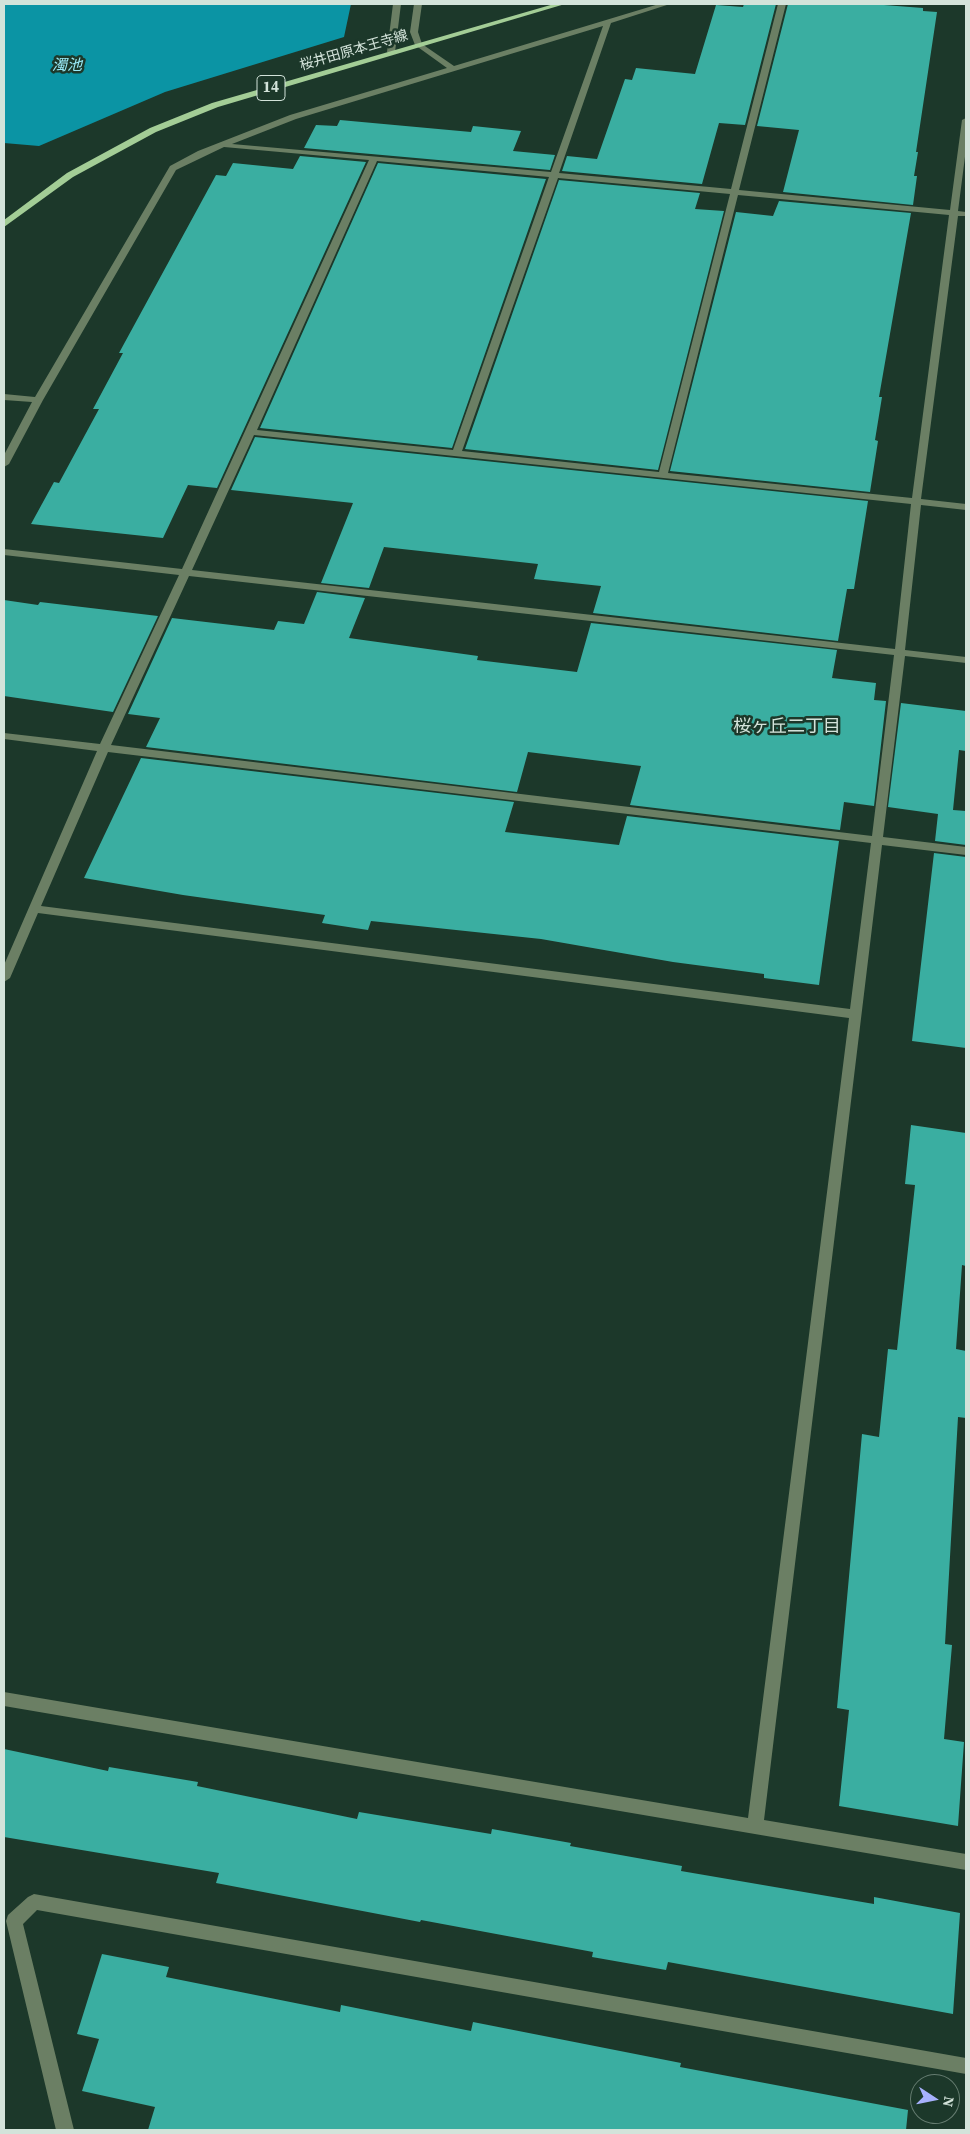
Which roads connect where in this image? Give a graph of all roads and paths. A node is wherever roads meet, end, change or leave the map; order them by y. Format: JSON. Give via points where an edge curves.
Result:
{"nodes":[{"id":1,"x":396,"y":4,"type":"edge"},
{"id":2,"x":418,"y":4,"type":"edge"},
{"id":3,"x":561,"y":4,"type":"edge"},
{"id":4,"x":666,"y":4,"type":"edge"},
{"id":5,"x":782,"y":4,"type":"edge"},
{"id":6,"x":608,"y":22,"type":"junction"},
{"id":7,"x":419,"y":45,"type":"junction"},
{"id":8,"x":391,"y":52,"type":"junction"},
{"id":9,"x":454,"y":69,"type":"junction"},
{"id":10,"x":966,"y":120,"type":"edge"},
{"id":11,"x":224,"y":146,"type":"junction"},
{"id":12,"x":374,"y":158,"type":"junction"},
{"id":13,"x":554,"y":175,"type":"junction"},
{"id":14,"x":736,"y":192,"type":"junction"},
{"id":15,"x":953,"y":212,"type":"junction"},
{"id":16,"x":966,"y":214,"type":"edge"},
{"id":17,"x":4,"y":224,"type":"edge"},
{"id":18,"x":4,"y":397,"type":"edge"},
{"id":19,"x":38,"y":400,"type":"junction"},
{"id":20,"x":250,"y":432,"type":"junction"},
{"id":21,"x":457,"y":453,"type":"junction"},
{"id":22,"x":4,"y":464,"type":"edge"},
{"id":23,"x":663,"y":474,"type":"junction"},
{"id":24,"x":916,"y":502,"type":"junction"},
{"id":25,"x":966,"y":507,"type":"edge"},
{"id":26,"x":4,"y":552,"type":"edge"},
{"id":27,"x":185,"y":572,"type":"junction"},
{"id":28,"x":900,"y":652,"type":"junction"},
{"id":29,"x":966,"y":660,"type":"edge"},
{"id":30,"x":4,"y":736,"type":"edge"},
{"id":31,"x":104,"y":748,"type":"junction"},
{"id":32,"x":876,"y":840,"type":"junction"},
{"id":33,"x":966,"y":851,"type":"edge"},
{"id":34,"x":35,"y":909,"type":"junction"},
{"id":35,"x":4,"y":978,"type":"edge"},
{"id":36,"x":855,"y":1014,"type":"junction"},
{"id":37,"x":4,"y":1699,"type":"edge"},
{"id":38,"x":755,"y":1825,"type":"junction"},
{"id":39,"x":966,"y":1862,"type":"edge"},
{"id":40,"x":966,"y":2066,"type":"edge"},
{"id":41,"x":65,"y":2130,"type":"edge"}],
"edges":[{"from":1,"to":8,"type":"street"},
{"from":2,"to":7,"type":"street","via":[[414,32]]},
{"from":3,"to":7,"type":"main road","name":"桜井田原本王寺線","number":"14"},
{"from":4,"to":6,"type":"street"},
{"from":5,"to":14,"type":"street"},
{"from":6,"to":9,"type":"street"},
{"from":6,"to":13,"type":"street"},
{"from":7,"to":8,"type":"main road","name":"桜井田原本王寺線","number":"14"},
{"from":7,"to":9,"type":"street"},
{"from":8,"to":17,"type":"main road","name":"桜井田原本王寺線","number":"14","via":[[215,105],[153,130],[70,174]]},
{"from":9,"to":11,"type":"street","via":[[293,118]]},
{"from":10,"to":15,"type":"street"},
{"from":11,"to":12,"type":"street"},
{"from":11,"to":19,"type":"street","via":[[201,153],[173,168]]},
{"from":12,"to":13,"type":"street"},
{"from":12,"to":20,"type":"street"},
{"from":13,"to":14,"type":"street"},
{"from":13,"to":21,"type":"street"},
{"from":14,"to":15,"type":"street"},
{"from":14,"to":23,"type":"street"},
{"from":15,"to":16,"type":"street"},
{"from":15,"to":24,"type":"street"},
{"from":18,"to":19,"type":"street"},
{"from":19,"to":22,"type":"street"},
{"from":20,"to":21,"type":"street"},
{"from":20,"to":27,"type":"street"},
{"from":21,"to":23,"type":"street"},
{"from":23,"to":24,"type":"street"},
{"from":24,"to":25,"type":"street"},
{"from":24,"to":28,"type":"street"},
{"from":26,"to":27,"type":"street"},
{"from":27,"to":28,"type":"street"},
{"from":27,"to":31,"type":"street"},
{"from":28,"to":29,"type":"street"},
{"from":28,"to":32,"type":"street"},
{"from":30,"to":31,"type":"street"},
{"from":31,"to":32,"type":"street"},
{"from":31,"to":34,"type":"street"},
{"from":32,"to":33,"type":"street"},
{"from":32,"to":36,"type":"street"},
{"from":34,"to":35,"type":"street"},
{"from":34,"to":36,"type":"street"},
{"from":36,"to":38,"type":"street"},
{"from":37,"to":38,"type":"street"},
{"from":38,"to":39,"type":"street"},
{"from":40,"to":41,"type":"street","via":[[34,1902],[14,1921]]}]}
